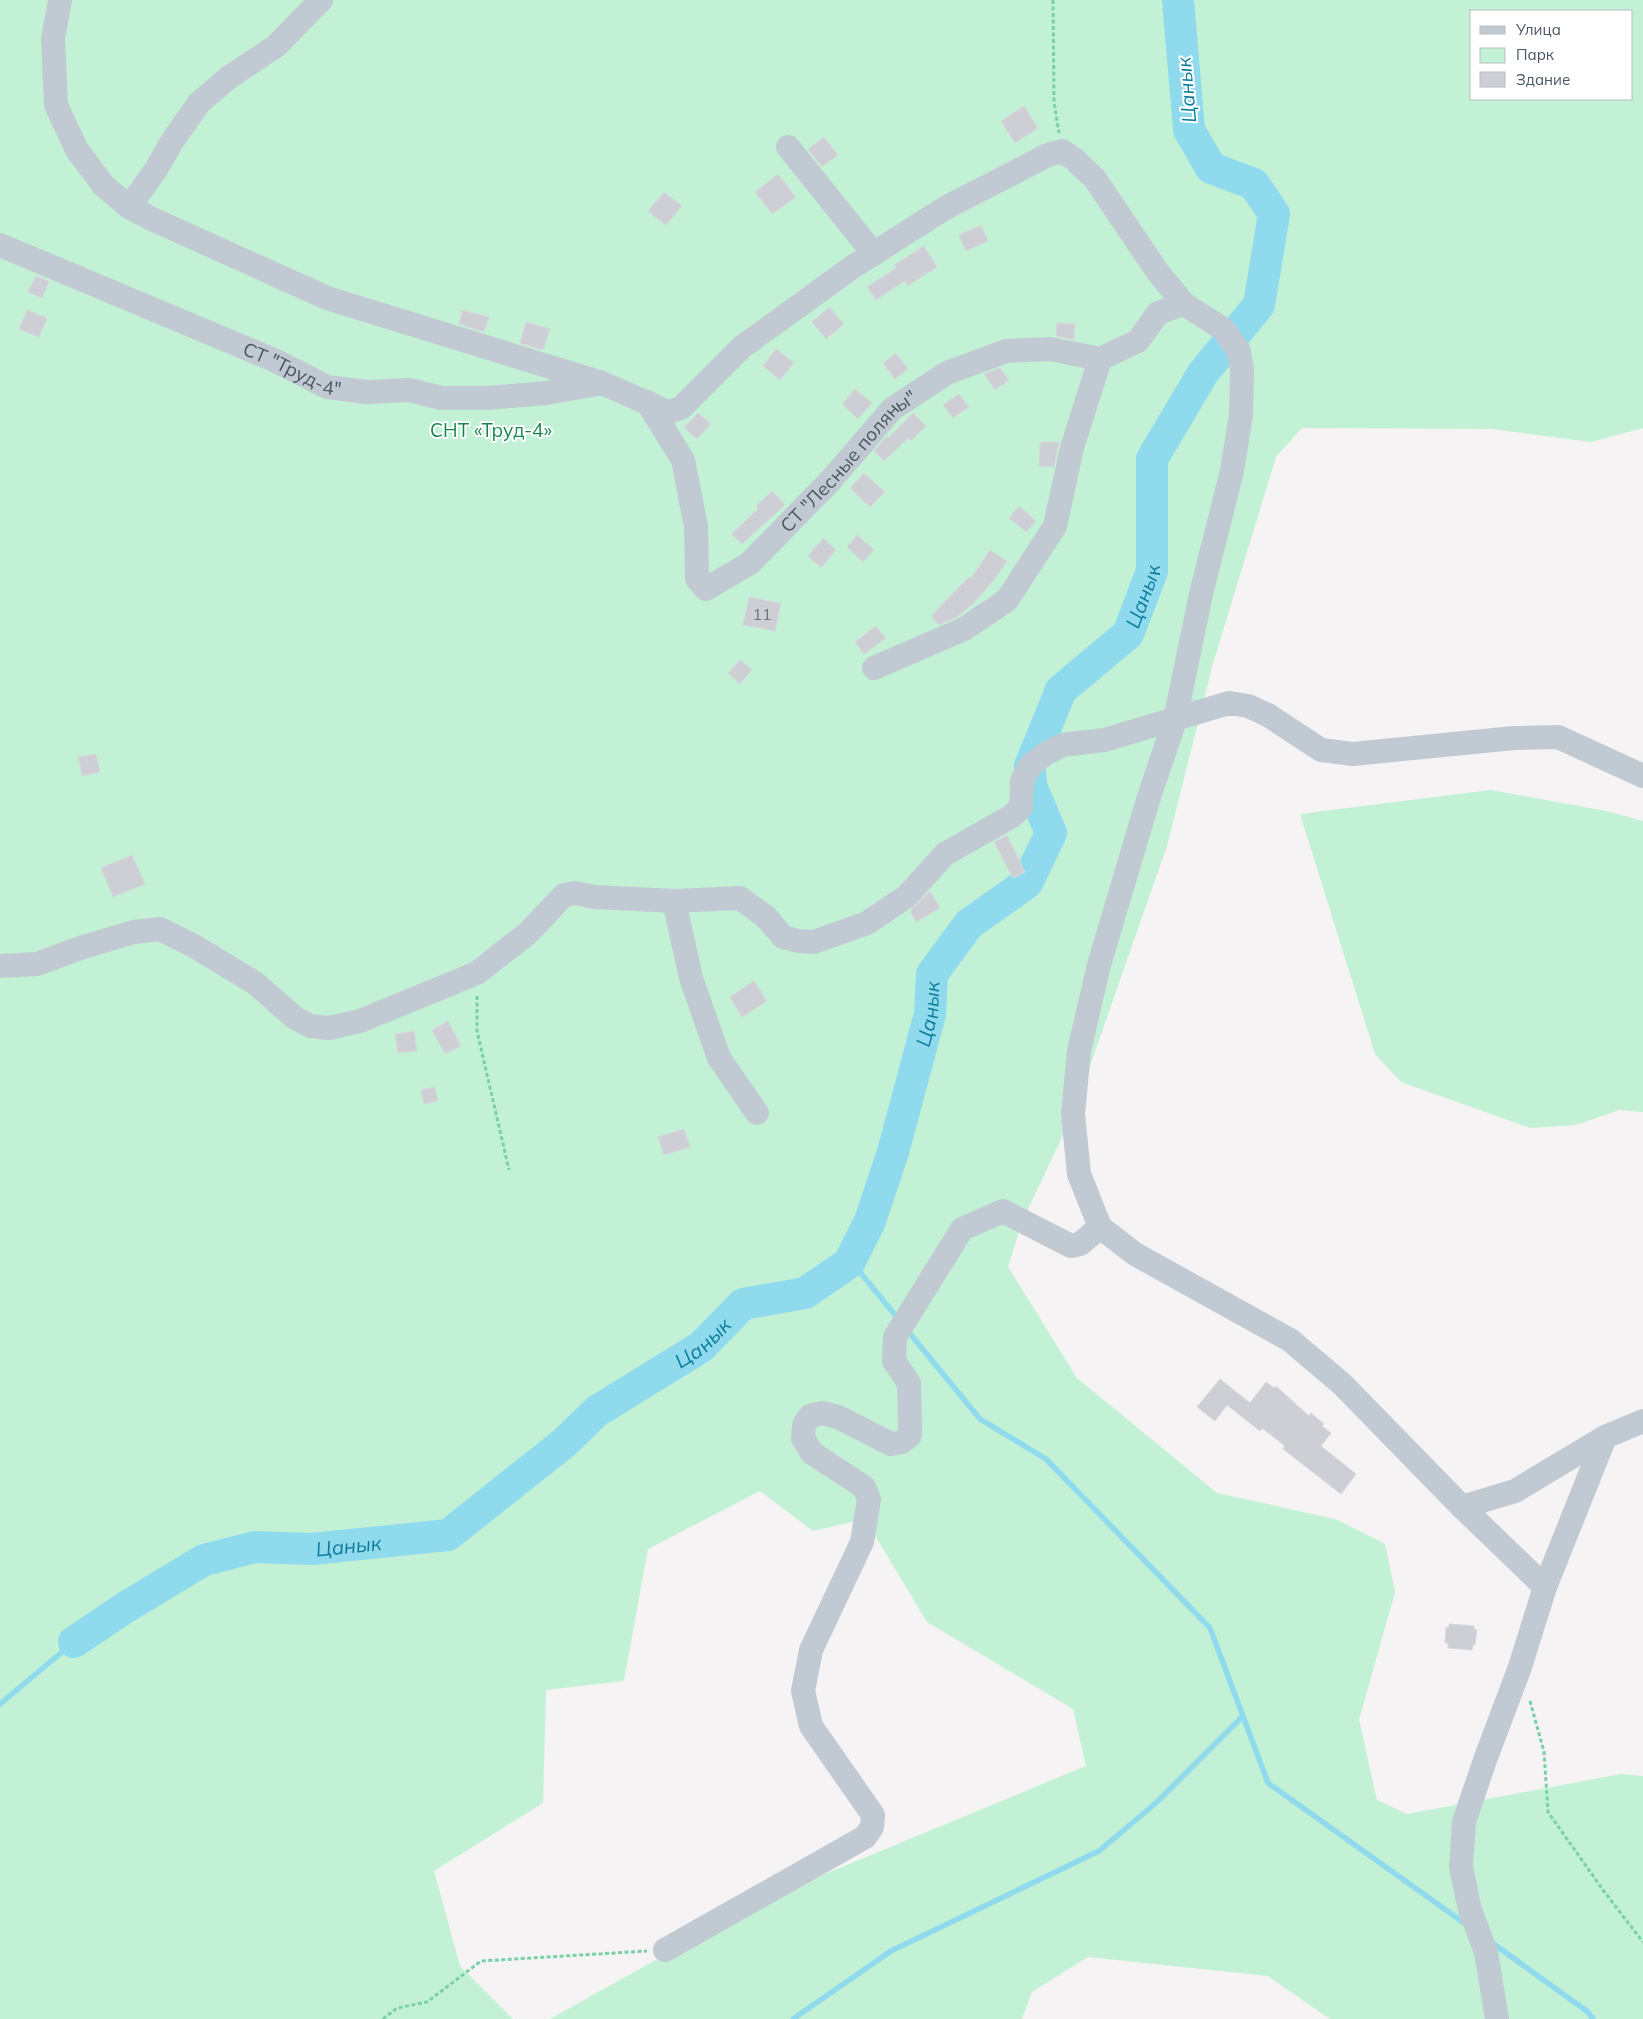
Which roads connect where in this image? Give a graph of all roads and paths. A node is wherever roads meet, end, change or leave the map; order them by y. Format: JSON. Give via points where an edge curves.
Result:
{"nodes":[{"id":1,"x":60,"y":0,"type":"edge"},
{"id":2,"x":321,"y":0,"type":"edge"},
{"id":3,"x":1053,"y":0,"type":"edge"},
{"id":4,"x":788,"y":148,"type":"dead end"},
{"id":5,"x":1062,"y":151,"type":"junction"},
{"id":6,"x":129,"y":207,"type":"junction"},
{"id":7,"x":0,"y":245,"type":"edge"},
{"id":8,"x":874,"y":254,"type":"junction"},
{"id":9,"x":1184,"y":304,"type":"junction"},
{"id":10,"x":1100,"y":359,"type":"junction"},
{"id":11,"x":602,"y":383,"type":"junction"},
{"id":12,"x":647,"y":402,"type":"junction"},
{"id":13,"x":874,"y":668,"type":"dead end"},
{"id":14,"x":1174,"y":720,"type":"junction"},
{"id":15,"x":1643,"y":776,"type":"edge"},
{"id":16,"x":674,"y":901,"type":"junction"},
{"id":17,"x":0,"y":966,"type":"edge"},
{"id":18,"x":477,"y":972,"type":"junction"},
{"id":19,"x":757,"y":1112,"type":"dead end"},
{"id":20,"x":509,"y":1170,"type":"dead end"},
{"id":21,"x":1100,"y":1227,"type":"junction"},
{"id":22,"x":1643,"y":1421,"type":"edge"},
{"id":23,"x":1605,"y":1437,"type":"junction"},
{"id":24,"x":1462,"y":1507,"type":"junction"},
{"id":25,"x":1544,"y":1587,"type":"junction"},
{"id":26,"x":1520,"y":1667,"type":"junction"},
{"id":27,"x":1643,"y":1942,"type":"edge"},
{"id":28,"x":665,"y":1950,"type":"joint"},
{"id":29,"x":383,"y":2019,"type":"edge"},
{"id":30,"x":1498,"y":2019,"type":"edge"}],
"edges":[{"from":1,"to":6,"type":"street","via":[[53,39],[56,105],[77,150],[104,186]]},
{"from":2,"to":6,"type":"street","via":[[276,46],[228,78],[199,103]]},
{"from":3,"to":5,"type":"path","via":[[1054,102]]},
{"from":4,"to":8,"type":"street"},
{"from":5,"to":8,"type":"street","via":[[1048,155],[947,208]]},
{"from":5,"to":9,"type":"street","via":[[1095,178],[1157,271]]},
{"from":6,"to":11,"type":"street","via":[[327,298]]},
{"from":7,"to":11,"type":"street","name":"СТ \"Труд-4\"","via":[[274,360],[327,387],[367,392],[409,390],[441,398],[487,398],[546,393]]},
{"from":8,"to":12,"type":"street","via":[[742,346],[681,408],[668,412]]},
{"from":9,"to":10,"type":"street","via":[[1158,313],[1138,341]]},
{"from":9,"to":14,"type":"street","via":[[1223,329],[1238,351],[1242,370],[1241,415],[1232,471]]},
{"from":10,"to":12,"type":"street","name":"СТ \"Лесные поляны\"","via":[[1050,349],[1006,351],[947,373],[892,409],[831,480],[750,563],[706,589],[697,579],[696,526],[683,460]]},
{"from":10,"to":13,"type":"street","via":[[1072,448],[1054,526],[1007,600],[964,629]]},
{"from":11,"to":12,"type":"street"},
{"from":14,"to":15,"type":"street","via":[[1229,703],[1248,706],[1268,715],[1321,750],[1353,754],[1514,738],[1558,738]]},
{"from":14,"to":16,"type":"street","via":[[1104,740],[1063,745],[1045,754],[1030,766],[1022,781],[1021,807],[1012,816],[945,854],[907,896],[867,923],[814,942],[798,941],[784,937],[766,917],[740,898]]},
{"from":14,"to":21,"type":"street","via":[[1099,965],[1080,1051],[1073,1114],[1078,1174]]},
{"from":16,"to":18,"type":"street","via":[[575,893],[564,896],[528,933]]},
{"from":16,"to":19,"type":"street","via":[[691,978],[719,1058]]},
{"from":17,"to":18,"type":"street","via":[[37,964],[134,932],[160,929],[255,983],[295,1018],[310,1026],[329,1028],[360,1022]]},
{"from":18,"to":20,"type":"path","via":[[477,1031]]},
{"from":21,"to":24,"type":"street","via":[[1135,1254],[1290,1340],[1342,1384]]},
{"from":21,"to":28,"type":"street","via":[[1080,1244],[1071,1246],[1003,1211],[962,1229],[895,1336],[894,1361],[909,1383],[910,1435],[902,1442],[891,1444],[838,1417],[822,1413],[810,1416],[804,1425],[803,1438],[812,1453],[864,1487],[869,1499],[862,1542],[811,1650],[804,1690],[811,1726],[873,1816],[872,1827],[865,1838]]},
{"from":22,"to":23,"type":"street"},
{"from":23,"to":24,"type":"street","via":[[1516,1491]]},
{"from":23,"to":25,"type":"street"},
{"from":24,"to":25,"type":"street"},
{"from":25,"to":26,"type":"street"},
{"from":26,"to":27,"type":"path","via":[[1544,1752],[1548,1812]]},
{"from":26,"to":30,"type":"street","via":[[1464,1822],[1461,1867],[1470,1910],[1486,1952]]},
{"from":28,"to":29,"type":"path","via":[[482,1961],[427,2002],[397,2008]]}]}
